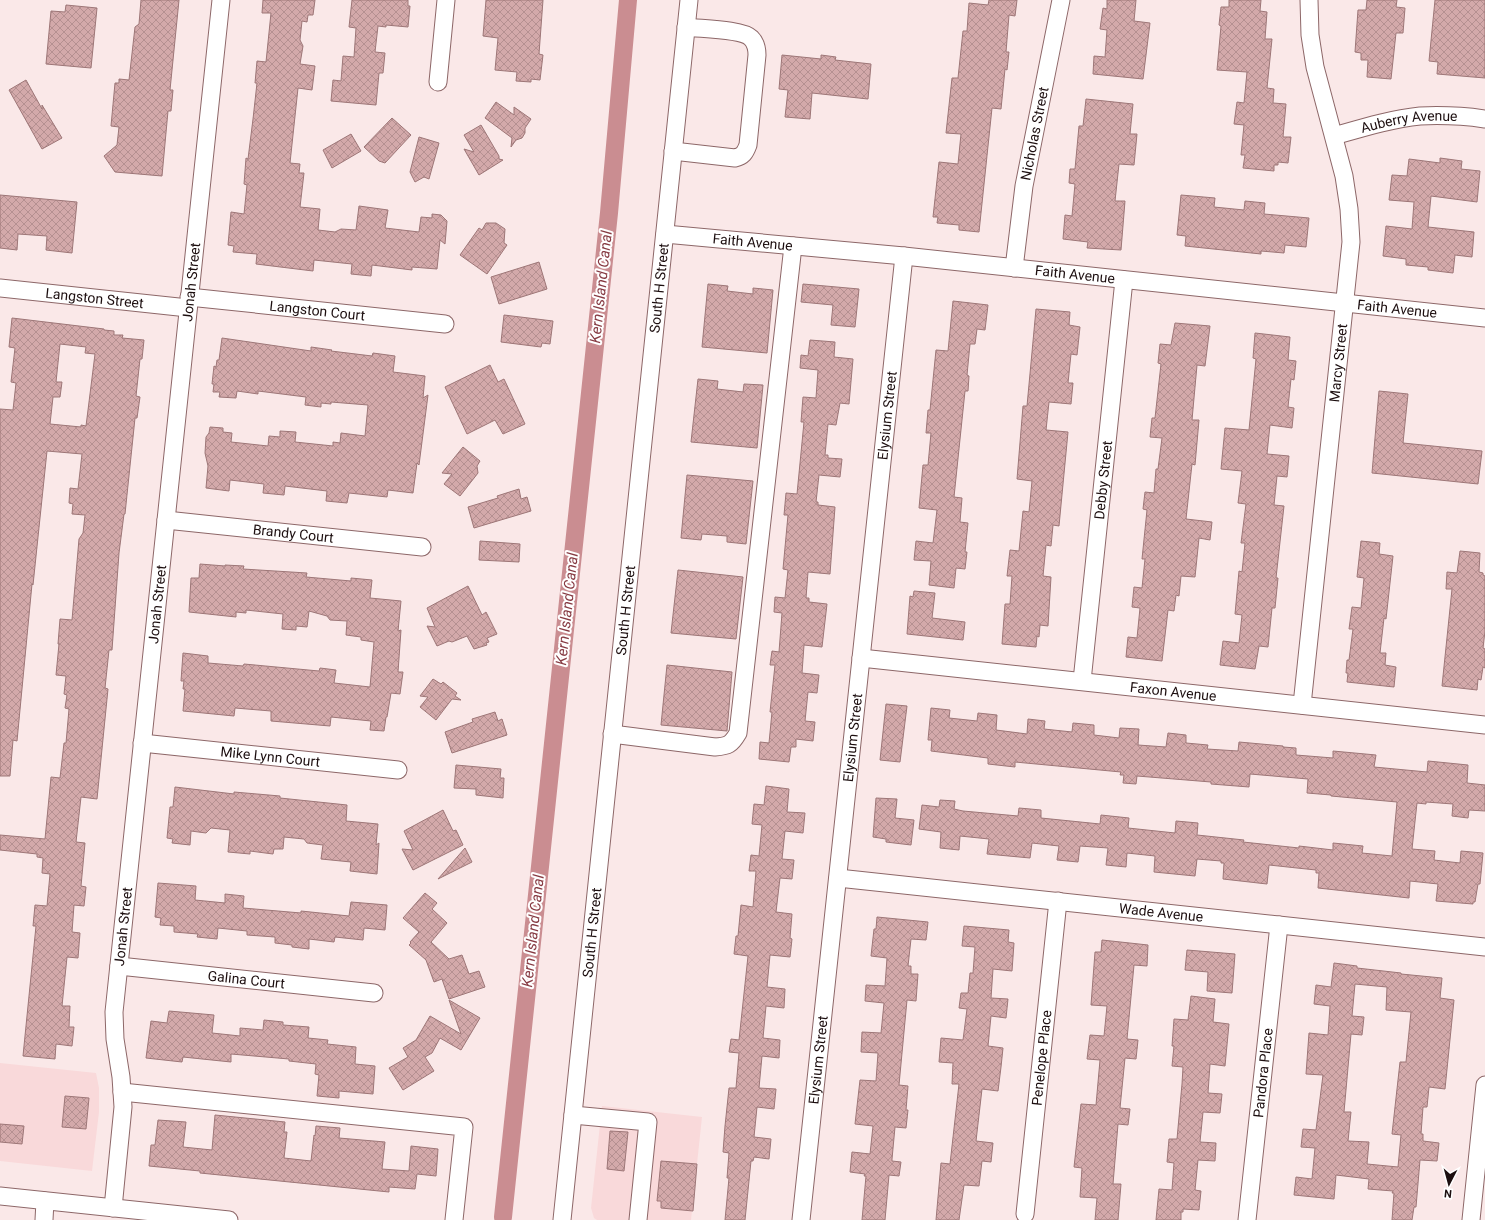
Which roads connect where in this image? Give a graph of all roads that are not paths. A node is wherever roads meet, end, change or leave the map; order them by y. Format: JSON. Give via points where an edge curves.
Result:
{"nodes":[{"id":1,"x":221,"y":0,"type":"edge"},
{"id":2,"x":446,"y":0,"type":"edge"},
{"id":3,"x":689,"y":0,"type":"edge"},
{"id":4,"x":1061,"y":0,"type":"edge"},
{"id":5,"x":1309,"y":0,"type":"edge"},
{"id":6,"x":686,"y":27,"type":"junction"},
{"id":7,"x":438,"y":82,"type":"dead end"},
{"id":8,"x":1485,"y":119,"type":"edge"},
{"id":9,"x":1334,"y":136,"type":"junction"},
{"id":10,"x":673,"y":151,"type":"junction"},
{"id":11,"x":664,"y":234,"type":"junction"},
{"id":12,"x":793,"y":246,"type":"junction"},
{"id":13,"x":904,"y":256,"type":"junction"},
{"id":14,"x":1014,"y":268,"type":"junction"},
{"id":15,"x":1124,"y":280,"type":"junction"},
{"id":16,"x":0,"y":288,"type":"edge"},
{"id":17,"x":189,"y":302,"type":"junction"},
{"id":18,"x":1345,"y":303,"type":"junction"},
{"id":19,"x":1485,"y":318,"type":"edge"},
{"id":20,"x":445,"y":324,"type":"dead end"},
{"id":21,"x":166,"y":520,"type":"junction"},
{"id":22,"x":422,"y":547,"type":"dead end"},
{"id":23,"x":861,"y":658,"type":"junction"},
{"id":24,"x":1082,"y":681,"type":"junction"},
{"id":25,"x":1302,"y":705,"type":"junction"},
{"id":26,"x":1485,"y":725,"type":"edge"},
{"id":27,"x":612,"y":734,"type":"junction"},
{"id":28,"x":142,"y":743,"type":"junction"},
{"id":29,"x":398,"y":770,"type":"dead end"},
{"id":30,"x":838,"y":878,"type":"junction"},
{"id":31,"x":1058,"y":901,"type":"junction"},
{"id":32,"x":1279,"y":925,"type":"junction"},
{"id":33,"x":1485,"y":947,"type":"edge"},
{"id":34,"x":119,"y":966,"type":"junction"},
{"id":35,"x":374,"y":993,"type":"dead end"},
{"id":36,"x":1485,"y":1085,"type":"edge"},
{"id":37,"x":122,"y":1092,"type":"junction"},
{"id":38,"x":573,"y":1115,"type":"junction"},
{"id":39,"x":0,"y":1196,"type":"edge"},
{"id":40,"x":46,"y":1201,"type":"junction"},
{"id":41,"x":113,"y":1208,"type":"junction"},
{"id":42,"x":1025,"y":1214,"type":"dead end"},
{"id":43,"x":44,"y":1220,"type":"edge"},
{"id":44,"x":229,"y":1220,"type":"edge"},
{"id":45,"x":454,"y":1220,"type":"edge"},
{"id":46,"x":562,"y":1220,"type":"edge"},
{"id":47,"x":638,"y":1220,"type":"edge"},
{"id":48,"x":801,"y":1220,"type":"edge"},
{"id":49,"x":1247,"y":1220,"type":"edge"},
{"id":50,"x":1471,"y":1220,"type":"edge"}],
"edges":[{"from":1,"to":17,"type":"street","name":"Jonah Street"},
{"from":2,"to":7,"type":"street"},
{"from":3,"to":6,"type":"street","name":"South H Street"},
{"from":4,"to":14,"type":"street","name":"Nicholas Street","via":[[1024,186]]},
{"from":5,"to":9,"type":"street","name":"Marcy Street","via":[[1310,35],[1315,67]]},
{"from":6,"to":10,"type":"street","name":"South H Street"},
{"from":6,"to":10,"type":"street","via":[[737,32],[746,35],[756,46],[749,138],[745,153],[735,158]]},
{"from":8,"to":9,"type":"street","name":"Auberry Avenue","via":[[1420,116]]},
{"from":9,"to":18,"type":"street","name":"Marcy Street","via":[[1350,209],[1351,242]]},
{"from":10,"to":11,"type":"street","name":"South H Street"},
{"from":11,"to":12,"type":"street","name":"Faith Avenue"},
{"from":11,"to":27,"type":"street","name":"South H Street"},
{"from":12,"to":13,"type":"street","name":"Faith Avenue"},
{"from":12,"to":27,"type":"street","via":[[738,733],[726,746],[715,747]]},
{"from":13,"to":14,"type":"street","name":"Faith Avenue"},
{"from":13,"to":23,"type":"street","name":"Elysium Street"},
{"from":14,"to":15,"type":"street","name":"Faith Avenue"},
{"from":15,"to":18,"type":"street","name":"Faith Avenue"},
{"from":15,"to":24,"type":"street","name":"Debby Street"},
{"from":16,"to":17,"type":"street","name":"Langston Street"},
{"from":17,"to":20,"type":"street","name":"Langston Court"},
{"from":17,"to":21,"type":"street","name":"Jonah Street"},
{"from":18,"to":19,"type":"street","name":"Faith Avenue"},
{"from":18,"to":25,"type":"street","name":"Marcy Street"},
{"from":21,"to":22,"type":"street","name":"Brandy Court"},
{"from":21,"to":28,"type":"street","name":"Jonah Street"},
{"from":23,"to":24,"type":"street","name":"Faxon Avenue"},
{"from":23,"to":30,"type":"street","name":"Elysium Street"},
{"from":24,"to":25,"type":"street","name":"Faxon Avenue"},
{"from":25,"to":26,"type":"street","name":"Faxon Avenue"},
{"from":27,"to":38,"type":"street","name":"South H Street"},
{"from":28,"to":29,"type":"street","name":"Mike Lynn Court"},
{"from":28,"to":34,"type":"street","name":"Jonah Street"},
{"from":30,"to":31,"type":"street","name":"Wade Avenue"},
{"from":30,"to":48,"type":"street","name":"Elysium Street"},
{"from":31,"to":32,"type":"street","name":"Wade Avenue"},
{"from":31,"to":42,"type":"street","name":"Penelope Place"},
{"from":32,"to":33,"type":"street","name":"Wade Avenue"},
{"from":32,"to":49,"type":"street","name":"Pandora Place"},
{"from":34,"to":35,"type":"street","name":"Galina Court"},
{"from":34,"to":37,"type":"street","name":"Jonah Street","via":[[114,1032]]},
{"from":36,"to":50,"type":"street"},
{"from":37,"to":41,"type":"street","name":"Jonah Street","via":[[123,1107]]},
{"from":37,"to":45,"type":"street","via":[[464,1127]]},
{"from":38,"to":46,"type":"street","name":"South H Street"},
{"from":38,"to":47,"type":"street","via":[[648,1122]]},
{"from":39,"to":40,"type":"street"},
{"from":40,"to":41,"type":"street"},
{"from":40,"to":43,"type":"street"},
{"from":41,"to":44,"type":"street"}]}
